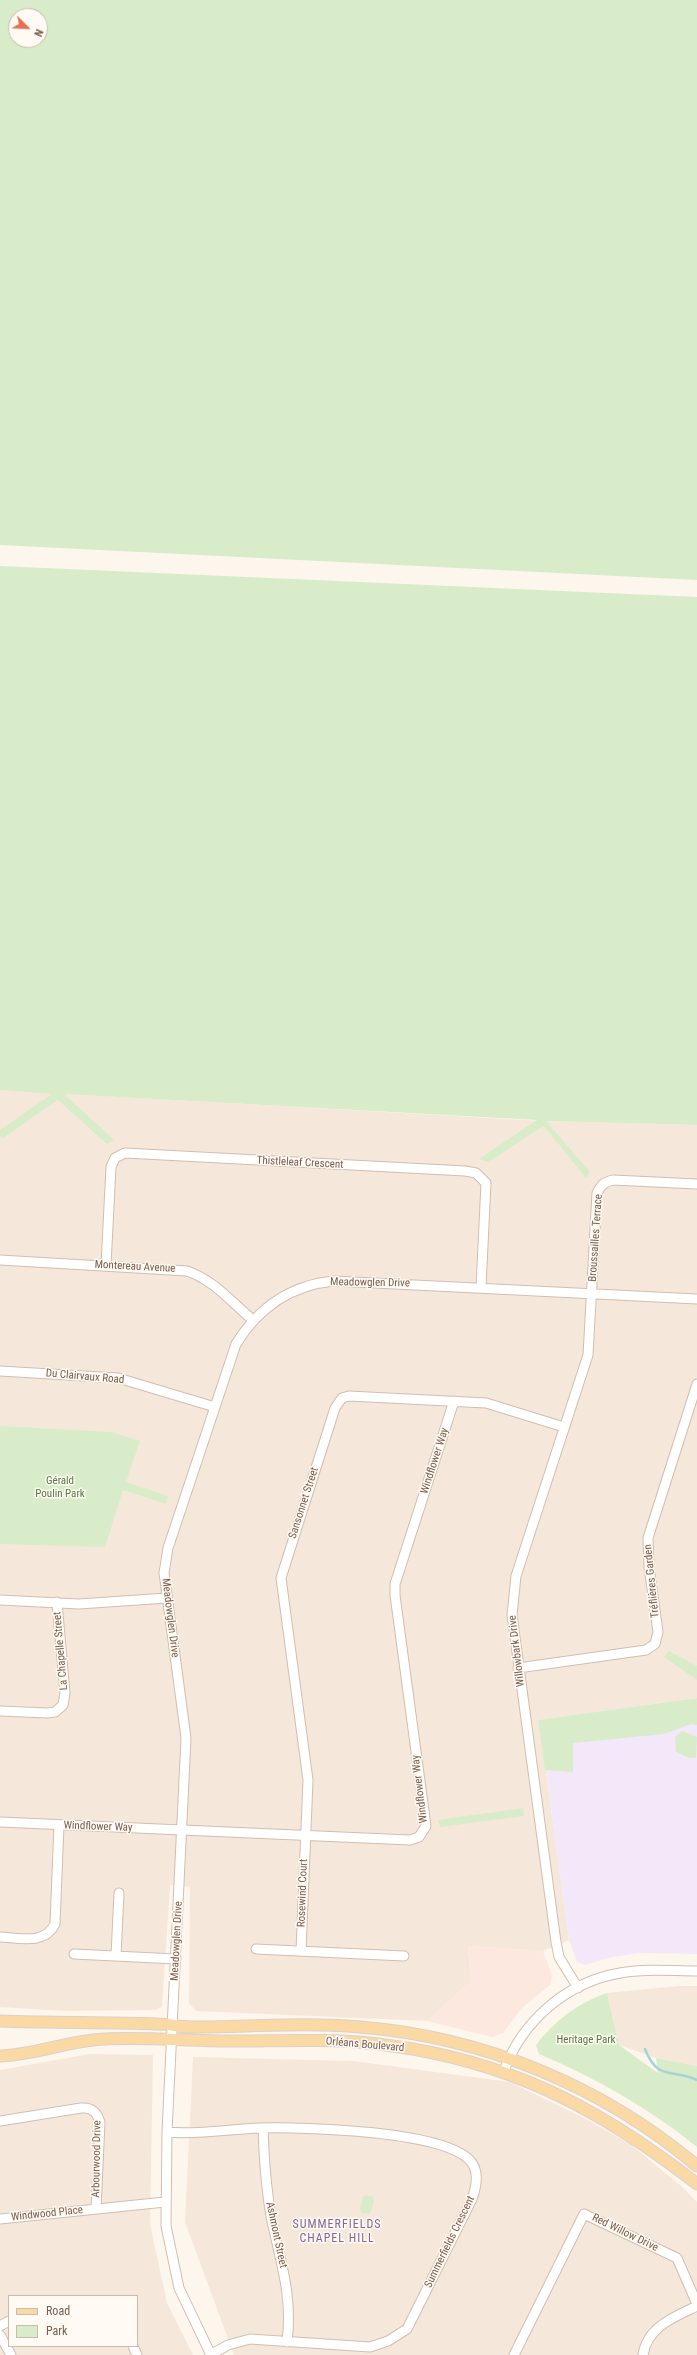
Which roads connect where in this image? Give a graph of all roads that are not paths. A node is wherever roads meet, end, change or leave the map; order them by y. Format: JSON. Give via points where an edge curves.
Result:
{"nodes":[{"id":1,"x":697,"y":1184,"type":"edge"},
{"id":2,"x":0,"y":1260,"type":"edge"},
{"id":3,"x":106,"y":1266,"type":"junction"},
{"id":4,"x":481,"y":1287,"type":"junction"},
{"id":5,"x":592,"y":1293,"type":"junction"},
{"id":6,"x":697,"y":1299,"type":"edge"},
{"id":7,"x":253,"y":1320,"type":"junction"},
{"id":8,"x":0,"y":1371,"type":"edge"},
{"id":9,"x":697,"y":1384,"type":"edge"},
{"id":10,"x":454,"y":1401,"type":"junction"},
{"id":11,"x":215,"y":1407,"type":"junction"},
{"id":12,"x":564,"y":1427,"type":"junction"},
{"id":13,"x":167,"y":1598,"type":"junction"},
{"id":14,"x":0,"y":1600,"type":"edge"},
{"id":15,"x":57,"y":1602,"type":"junction"},
{"id":16,"x":518,"y":1668,"type":"junction"},
{"id":17,"x":0,"y":1711,"type":"edge"},
{"id":18,"x":0,"y":1822,"type":"edge"},
{"id":19,"x":59,"y":1825,"type":"junction"},
{"id":20,"x":182,"y":1830,"type":"junction"},
{"id":21,"x":305,"y":1836,"type":"junction"},
{"id":22,"x":119,"y":1893,"type":"dead end"},
{"id":23,"x":0,"y":1937,"type":"edge"},
{"id":24,"x":256,"y":1949,"type":"dead end"},
{"id":25,"x":301,"y":1951,"type":"junction"},
{"id":26,"x":74,"y":1954,"type":"dead end"},
{"id":27,"x":116,"y":1956,"type":"junction"},
{"id":28,"x":404,"y":1956,"type":"dead end"},
{"id":29,"x":176,"y":1959,"type":"junction"},
{"id":30,"x":697,"y":1972,"type":"edge"},
{"id":31,"x":578,"y":1988,"type":"junction"},
{"id":32,"x":0,"y":2021,"type":"edge"},
{"id":33,"x":173,"y":2025,"type":"junction"},
{"id":34,"x":172,"y":2039,"type":"junction"},
{"id":35,"x":0,"y":2056,"type":"edge"},
{"id":36,"x":509,"y":2057,"type":"junction"},
{"id":37,"x":504,"y":2071,"type":"junction"},
{"id":38,"x":0,"y":2121,"type":"edge"},
{"id":39,"x":262,"y":2128,"type":"junction"},
{"id":40,"x":167,"y":2132,"type":"junction"},
{"id":41,"x":697,"y":2166,"type":"edge"},
{"id":42,"x":697,"y":2184,"type":"edge"},
{"id":43,"x":165,"y":2202,"type":"junction"},
{"id":44,"x":96,"y":2209,"type":"junction"},
{"id":45,"x":0,"y":2219,"type":"edge"},
{"id":46,"x":697,"y":2305,"type":"edge"},
{"id":47,"x":0,"y":2335,"type":"edge"},
{"id":48,"x":287,"y":2342,"type":"junction"},
{"id":49,"x":11,"y":2355,"type":"edge"},
{"id":50,"x":211,"y":2355,"type":"edge"},
{"id":51,"x":514,"y":2355,"type":"edge"},
{"id":52,"x":643,"y":2355,"type":"edge"}],
"edges":[{"from":1,"to":5,"type":"street","name":"Broussailles Terrace","via":[[613,1180],[605,1182],[597,1193]]},
{"from":2,"to":3,"type":"street","name":"Montereau Avenue"},
{"from":3,"to":4,"type":"street","name":"Thistleleaf Crescent","via":[[111,1167],[115,1158],[125,1153],[476,1172],[486,1183]]},
{"from":3,"to":7,"type":"street","name":"Montereau Avenue","via":[[177,1269],[198,1275],[215,1286]]},
{"from":4,"to":5,"type":"street","name":"Meadowglen Drive"},
{"from":4,"to":7,"type":"street","name":"Meadowglen Drive","via":[[345,1280],[322,1282],[295,1290],[277,1300]]},
{"from":5,"to":6,"type":"street","name":"Meadowglen Drive"},
{"from":5,"to":12,"type":"street","name":"Willowbark Drive","via":[[588,1355]]},
{"from":7,"to":11,"type":"street","name":"Meadowglen Drive","via":[[236,1344]]},
{"from":8,"to":11,"type":"street","name":"Du Clairvaux Road","via":[[118,1378]]},
{"from":9,"to":16,"type":"street","name":"Tréflières Garden","via":[[648,1538],[658,1632],[655,1644],[646,1650]]},
{"from":10,"to":12,"type":"street","name":"Sansonnet Street","via":[[497,1406]]},
{"from":10,"to":21,"type":"street","name":"Sansonnet Street","via":[[349,1396],[342,1398],[335,1408],[282,1578],[308,1780]]},
{"from":10,"to":21,"type":"street","name":"Windflower Way","via":[[395,1584],[426,1826],[419,1837],[410,1840]]},
{"from":11,"to":13,"type":"street","name":"Meadowglen Drive","via":[[168,1548],[164,1574]]},
{"from":12,"to":16,"type":"street","name":"Willowbark Drive","via":[[516,1576],[512,1614]]},
{"from":13,"to":15,"type":"street","via":[[117,1603]]},
{"from":13,"to":20,"type":"street","name":"Meadowglen Drive","via":[[186,1738]]},
{"from":14,"to":15,"type":"street"},
{"from":15,"to":17,"type":"street","name":"La Chapelle Street","via":[[65,1693],[63,1705],[55,1712],[47,1713]]},
{"from":16,"to":31,"type":"street","name":"Willowbark Drive","via":[[556,1942],[559,1956]]},
{"from":18,"to":19,"type":"street","name":"Windflower Way"},
{"from":19,"to":20,"type":"street","name":"Windflower Way"},
{"from":19,"to":23,"type":"street","via":[[55,1924],[51,1932],[40,1938]]},
{"from":20,"to":21,"type":"street","name":"Windflower Way"},
{"from":20,"to":29,"type":"street","name":"Meadowglen Drive"},
{"from":21,"to":25,"type":"street","name":"Rosewind Court"},
{"from":22,"to":27,"type":"street"},
{"from":24,"to":25,"type":"street"},
{"from":25,"to":28,"type":"street"},
{"from":26,"to":27,"type":"street"},
{"from":27,"to":29,"type":"street"},
{"from":29,"to":33,"type":"street","name":"Meadowglen Drive"},
{"from":30,"to":31,"type":"street","via":[[654,1970],[619,1973]]},
{"from":31,"to":36,"type":"street","via":[[539,2015]]},
{"from":32,"to":33,"type":"main road","name":"Orléans Boulevard"},
{"from":33,"to":34,"type":"street","name":"Meadowglen Drive"},
{"from":33,"to":36,"type":"main road","name":"Orléans Boulevard","via":[[322,2025],[378,2028],[440,2039]]},
{"from":34,"to":35,"type":"main road","name":"Orléans Boulevard","via":[[104,2039],[26,2054]]},
{"from":34,"to":37,"type":"main road","name":"Orléans Boulevard","via":[[372,2043],[448,2055]]},
{"from":34,"to":40,"type":"street","name":"Meadowglen Drive"},
{"from":36,"to":37,"type":"street"},
{"from":36,"to":41,"type":"main road","name":"Orléans Boulevard","via":[[576,2086],[612,2105]]},
{"from":37,"to":42,"type":"main road","name":"Orléans Boulevard","via":[[603,2118],[644,2144]]},
{"from":38,"to":44,"type":"street","name":"Arbourwood Drive","via":[[81,2108],[94,2111],[100,2122]]},
{"from":39,"to":40,"type":"street","name":"Summerfields Crescent","via":[[186,2134]]},
{"from":39,"to":48,"type":"street","name":"Ashmont Street","via":[[264,2170],[271,2215],[289,2293],[290,2320]]},
{"from":39,"to":48,"type":"street","name":"Summerfields Crescent","via":[[368,2132],[430,2143],[460,2153],[472,2163],[476,2175],[475,2192],[462,2220],[416,2312],[402,2332],[388,2341],[370,2347]]},
{"from":40,"to":43,"type":"street","name":"Meadowglen Drive"},
{"from":43,"to":44,"type":"street","name":"Windwood Place"},
{"from":43,"to":50,"type":"street","name":"Meadowglen Drive","via":[[169,2245],[179,2288]]},
{"from":44,"to":45,"type":"street","name":"Windwood Place"},
{"from":46,"to":51,"type":"street","name":"Red Willow Drive","via":[[677,2258],[584,2214]]},
{"from":46,"to":52,"type":"street","via":[[663,2323],[652,2333]]},
{"from":47,"to":49,"type":"street"},
{"from":48,"to":50,"type":"street","name":"Summerfields Crescent","via":[[250,2339],[239,2341]]}]}
